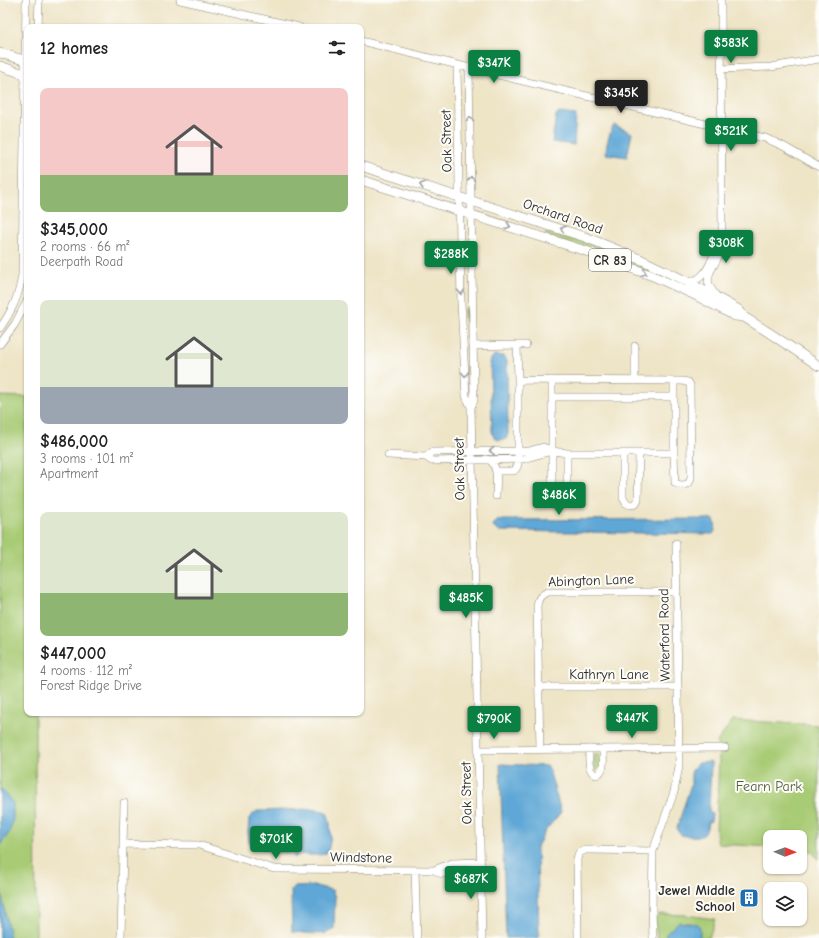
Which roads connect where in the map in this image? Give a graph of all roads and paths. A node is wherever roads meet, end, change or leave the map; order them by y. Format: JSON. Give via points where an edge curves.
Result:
{"nodes":[{"id":1,"x":26,"y":0,"type":"edge"},
{"id":2,"x":39,"y":0,"type":"edge"},
{"id":3,"x":180,"y":0,"type":"edge"},
{"id":4,"x":721,"y":0,"type":"edge"},
{"id":5,"x":26,"y":24,"type":"edge"},
{"id":6,"x":38,"y":24,"type":"edge"},
{"id":7,"x":286,"y":24,"type":"edge"},
{"id":8,"x":364,"y":42,"type":"edge"},
{"id":9,"x":0,"y":53,"type":"edge"},
{"id":10,"x":819,"y":59,"type":"edge"},
{"id":11,"x":24,"y":60,"type":"edge"},
{"id":12,"x":457,"y":65,"type":"junction"},
{"id":13,"x":0,"y":66,"type":"edge"},
{"id":14,"x":469,"y":67,"type":"junction"},
{"id":15,"x":721,"y":69,"type":"junction"},
{"id":16,"x":24,"y":74,"type":"edge"},
{"id":17,"x":721,"y":128,"type":"junction"},
{"id":18,"x":364,"y":167,"type":"edge"},
{"id":19,"x":819,"y":167,"type":"edge"},
{"id":20,"x":24,"y":175,"type":"edge"},
{"id":21,"x":364,"y":181,"type":"edge"},
{"id":22,"x":460,"y":197,"type":"junction"},
{"id":23,"x":471,"y":201,"type":"junction"},
{"id":24,"x":460,"y":211,"type":"junction"},
{"id":25,"x":471,"y":214,"type":"junction"},
{"id":26,"x":722,"y":236,"type":"junction"},
{"id":27,"x":688,"y":282,"type":"junction"},
{"id":28,"x":718,"y":298,"type":"junction"},
{"id":29,"x":24,"y":307,"type":"edge"},
{"id":30,"x":744,"y":317,"type":"junction"},
{"id":31,"x":0,"y":328,"type":"edge"},
{"id":32,"x":0,"y":344,"type":"edge"},
{"id":33,"x":517,"y":345,"type":"junction"},
{"id":34,"x":526,"y":345,"type":"dead end"},
{"id":35,"x":473,"y":346,"type":"junction"},
{"id":36,"x":635,"y":346,"type":"dead end"},
{"id":37,"x":819,"y":366,"type":"edge"},
{"id":38,"x":518,"y":380,"type":"junction"},
{"id":39,"x":552,"y":380,"type":"junction"},
{"id":40,"x":635,"y":381,"type":"junction"},
{"id":41,"x":674,"y":381,"type":"junction"},
{"id":42,"x":552,"y":397,"type":"junction"},
{"id":43,"x":674,"y":397,"type":"junction"},
{"id":44,"x":471,"y":408,"type":"junction"},
{"id":45,"x":472,"y":451,"type":"junction"},
{"id":46,"x":518,"y":451,"type":"junction"},
{"id":47,"x":552,"y":451,"type":"junction"},
{"id":48,"x":567,"y":453,"type":"junction"},
{"id":49,"x":623,"y":453,"type":"junction"},
{"id":50,"x":639,"y":453,"type":"junction"},
{"id":51,"x":674,"y":453,"type":"junction"},
{"id":52,"x":530,"y":454,"type":"junction"},
{"id":53,"x":388,"y":455,"type":"dead end"},
{"id":54,"x":426,"y":457,"type":"junction"},
{"id":55,"x":486,"y":459,"type":"junction"},
{"id":56,"x":518,"y":459,"type":"junction"},
{"id":57,"x":472,"y":460,"type":"junction"},
{"id":58,"x":496,"y":472,"type":"junction"},
{"id":59,"x":496,"y":496,"type":"dead end"},
{"id":60,"x":676,"y":544,"type":"dead end"},
{"id":61,"x":677,"y":592,"type":"junction"},
{"id":62,"x":540,"y":687,"type":"junction"},
{"id":63,"x":678,"y":687,"type":"junction"},
{"id":64,"x":678,"y":748,"type":"junction"},
{"id":65,"x":725,"y":748,"type":"dead end"},
{"id":66,"x":540,"y":749,"type":"junction"},
{"id":67,"x":589,"y":749,"type":"junction"},
{"id":68,"x":603,"y":749,"type":"junction"},
{"id":69,"x":478,"y":750,"type":"junction"},
{"id":70,"x":124,"y":803,"type":"dead end"},
{"id":71,"x":123,"y":844,"type":"junction"},
{"id":72,"x":653,"y":850,"type":"junction"},
{"id":73,"x":480,"y":862,"type":"junction"},
{"id":74,"x":434,"y":870,"type":"junction"},
{"id":75,"x":415,"y":871,"type":"junction"},
{"id":76,"x":480,"y":873,"type":"junction"},
{"id":77,"x":122,"y":938,"type":"edge"},
{"id":78,"x":417,"y":938,"type":"edge"},
{"id":79,"x":482,"y":938,"type":"edge"},
{"id":80,"x":578,"y":938,"type":"edge"},
{"id":81,"x":653,"y":938,"type":"edge"}],
"edges":[{"from":1,"to":5,"type":"street"},
{"from":2,"to":6,"type":"street"},
{"from":3,"to":7,"type":"street"},
{"from":4,"to":15,"type":"street"},
{"from":8,"to":12,"type":"street"},
{"from":9,"to":11,"type":"main road"},
{"from":10,"to":15,"type":"street","via":[[771,67]]},
{"from":12,"to":14,"type":"street"},
{"from":12,"to":22,"type":"street","name":"Oak Street"},
{"from":13,"to":16,"type":"main road"},
{"from":14,"to":17,"type":"street"},
{"from":23,"to":14,"type":"street","name":"Oak Street","one_way":true},
{"from":15,"to":17,"type":"street"},
{"from":17,"to":19,"type":"street","via":[[765,138]]},
{"from":17,"to":26,"type":"street"},
{"from":22,"to":18,"type":"main road","name":"Orchard Road","number":"CR 83","one_way":true},
{"from":20,"to":31,"type":"street","via":[[22,275],[16,301]]},
{"from":21,"to":24,"type":"main road","name":"Orchard Road","number":"CR 83"},
{"from":22,"to":23,"type":"main road","name":"Orchard Road","number":"CR 83"},
{"from":22,"to":24,"type":"street","name":"Oak Street"},
{"from":23,"to":25,"type":"street","name":"Oak Street"},
{"from":27,"to":23,"type":"main road","name":"Orchard Road","number":"CR 83","one_way":true,"via":[[590,239]]},
{"from":24,"to":25,"type":"main road","name":"Orchard Road","number":"CR 83"},
{"from":24,"to":44,"type":"street","name":"Oak Street","one_way":true,"via":[[466,396]]},
{"from":25,"to":30,"type":"main road","name":"Orchard Road","number":"CR 83","one_way":true,"via":[[586,251],[680,289],[735,316]]},
{"from":25,"to":35,"type":"street","name":"Oak Street"},
{"from":26,"to":27,"type":"street","via":[[704,275],[693,282]]},
{"from":26,"to":28,"type":"street","via":[[723,246],[708,277],[708,284]]},
{"from":27,"to":28,"type":"main road","name":"Orchard Road","number":"CR 83"},
{"from":28,"to":30,"type":"main road","name":"Orchard Road","number":"CR 83","via":[[739,310]]},
{"from":29,"to":32,"type":"street"},
{"from":30,"to":37,"type":"main road","name":"Orchard Road","number":"CR 83"},
{"from":33,"to":34,"type":"street"},
{"from":33,"to":35,"type":"street"},
{"from":33,"to":38,"type":"street"},
{"from":35,"to":44,"type":"street","name":"Oak Street","via":[[474,400]]},
{"from":36,"to":40,"type":"street"},
{"from":38,"to":39,"type":"street"},
{"from":38,"to":46,"type":"street"},
{"from":39,"to":40,"type":"street"},
{"from":39,"to":42,"type":"street"},
{"from":40,"to":41,"type":"street"},
{"from":41,"to":43,"type":"street"},
{"from":41,"to":51,"type":"street","via":[[688,382],[691,387],[691,478],[686,485],[674,483]]},
{"from":42,"to":43,"type":"street"},
{"from":42,"to":47,"type":"street"},
{"from":43,"to":51,"type":"street"},
{"from":44,"to":45,"type":"street","name":"Oak Street"},
{"from":46,"to":45,"type":"street","one_way":true},
{"from":45,"to":54,"type":"street","via":[[432,452]]},
{"from":45,"to":57,"type":"street","name":"Oak Street"},
{"from":46,"to":52,"type":"street"},
{"from":46,"to":56,"type":"street"},
{"from":47,"to":48,"type":"street"},
{"from":47,"to":48,"type":"street","via":[[552,498],[558,506],[565,504],[567,498]]},
{"from":47,"to":52,"type":"street","via":[[543,446]]},
{"from":48,"to":49,"type":"street"},
{"from":49,"to":50,"type":"street"},
{"from":49,"to":50,"type":"street","via":[[623,498],[630,505],[636,504],[638,500]]},
{"from":50,"to":51,"type":"street"},
{"from":52,"to":56,"type":"street"},
{"from":53,"to":54,"type":"street"},
{"from":54,"to":57,"type":"street","via":[[432,461]]},
{"from":55,"to":56,"type":"street"},
{"from":55,"to":57,"type":"street"},
{"from":55,"to":58,"type":"street","via":[[493,463]]},
{"from":56,"to":58,"type":"street","via":[[518,466],[514,471]]},
{"from":57,"to":69,"type":"street","name":"Oak Street"},
{"from":58,"to":59,"type":"street"},
{"from":60,"to":61,"type":"street","name":"Waterford Road"},
{"from":61,"to":62,"type":"street","name":"Abington Lane","via":[[547,592],[541,595],[537,606]]},
{"from":61,"to":63,"type":"street","name":"Waterford Road"},
{"from":62,"to":63,"type":"street","name":"Kathryn Lane"},
{"from":62,"to":66,"type":"street","name":"Abington Lane"},
{"from":63,"to":64,"type":"street","name":"Waterford Road"},
{"from":64,"to":65,"type":"street"},
{"from":64,"to":68,"type":"street"},
{"from":64,"to":72,"type":"street","name":"Waterford Road","via":[[678,771],[674,792]]},
{"from":66,"to":67,"type":"street"},
{"from":66,"to":69,"type":"street"},
{"from":67,"to":68,"type":"street"},
{"from":67,"to":68,"type":"street","via":[[590,770],[596,776],[601,774],[603,769]]},
{"from":69,"to":73,"type":"street","name":"Oak Street"},
{"from":70,"to":71,"type":"street"},
{"from":71,"to":75,"type":"street","name":"Windstone","via":[[199,845],[274,869]]},
{"from":71,"to":77,"type":"street"},
{"from":72,"to":80,"type":"street","via":[[585,850],[579,853]]},
{"from":72,"to":81,"type":"street","name":"Waterford Road"},
{"from":73,"to":74,"type":"street","name":"Windstone","via":[[452,863]]},
{"from":73,"to":76,"type":"street","name":"Oak Street"},
{"from":74,"to":75,"type":"street","name":"Windstone"},
{"from":74,"to":76,"type":"street","name":"Windstone","via":[[442,874]]},
{"from":75,"to":78,"type":"street"},
{"from":76,"to":79,"type":"street","name":"Oak Street"}]}
